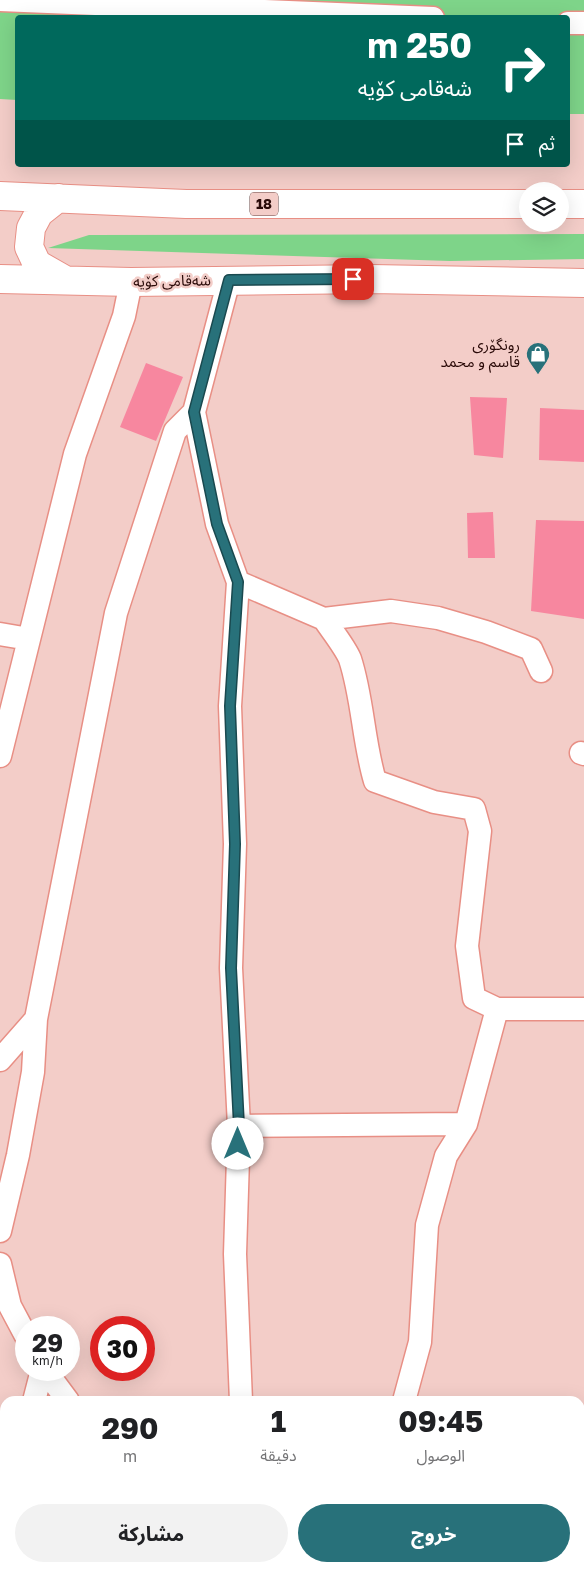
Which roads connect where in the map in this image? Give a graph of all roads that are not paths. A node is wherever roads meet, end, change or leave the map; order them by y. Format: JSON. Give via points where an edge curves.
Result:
{"nodes":[{"id":1,"x":0,"y":0,"type":"edge"},
{"id":2,"x":361,"y":15,"type":"edge"},
{"id":3,"x":570,"y":23,"type":"edge"},
{"id":4,"x":584,"y":24,"type":"edge"},
{"id":5,"x":0,"y":196,"type":"edge"},
{"id":6,"x":58,"y":198,"type":"junction"},
{"id":7,"x":519,"y":204,"type":"edge"},
{"id":8,"x":569,"y":204,"type":"edge"},
{"id":9,"x":584,"y":204,"type":"edge"},
{"id":10,"x":0,"y":279,"type":"edge"},
{"id":11,"x":65,"y":280,"type":"junction"},
{"id":12,"x":229,"y":280,"type":"junction"},
{"id":13,"x":131,"y":282,"type":"junction"},
{"id":14,"x":584,"y":283,"type":"edge"},
{"id":15,"x":194,"y":412,"type":"junction"},
{"id":16,"x":238,"y":582,"type":"junction"},
{"id":17,"x":324,"y":620,"type":"junction"},
{"id":18,"x":0,"y":634,"type":"edge"},
{"id":19,"x":29,"y":639,"type":"junction"},
{"id":20,"x":541,"y":671,"type":"dead end"},
{"id":21,"x":0,"y":756,"type":"edge"},
{"id":22,"x":497,"y":1009,"type":"junction"},
{"id":23,"x":584,"y":1009,"type":"edge"},
{"id":24,"x":36,"y":1019,"type":"junction"},
{"id":25,"x":0,"y":1060,"type":"edge"},
{"id":26,"x":466,"y":1124,"type":"junction"},
{"id":27,"x":239,"y":1126,"type":"junction"},
{"id":28,"x":0,"y":1226,"type":"edge"},
{"id":29,"x":0,"y":1264,"type":"edge"},
{"id":30,"x":15,"y":1316,"type":"edge"},
{"id":31,"x":40,"y":1381,"type":"edge"},
{"id":32,"x":53,"y":1381,"type":"edge"},
{"id":33,"x":36,"y":1396,"type":"edge"},
{"id":34,"x":64,"y":1396,"type":"edge"},
{"id":35,"x":241,"y":1396,"type":"edge"},
{"id":36,"x":405,"y":1396,"type":"edge"}],
"edges":[{"from":1,"to":2,"type":"street"},
{"from":3,"to":4,"type":"street"},
{"from":5,"to":6,"type":"highway","number":"18"},
{"from":6,"to":7,"type":"highway","number":"18","via":[[186,204]]},
{"from":6,"to":11,"type":"highway","via":[[39,213],[31,228],[29,247],[37,264]]},
{"from":8,"to":9,"type":"highway"},
{"from":10,"to":11,"type":"highway","name":"شەقامی کۆیە"},
{"from":11,"to":13,"type":"highway","name":"شەقامی کۆیە"},
{"from":12,"to":13,"type":"highway","name":"شەقامی کۆیە"},
{"from":12,"to":14,"type":"highway","name":"شەقامی کۆیە"},
{"from":12,"to":15,"type":"street"},
{"from":13,"to":19,"type":"street","via":[[124,316],[75,454]]},
{"from":15,"to":16,"type":"street","via":[[217,524]]},
{"from":15,"to":24,"type":"street","via":[[175,431],[116,612]]},
{"from":16,"to":17,"type":"street"},
{"from":16,"to":27,"type":"street","via":[[230,706],[235,844],[231,968]]},
{"from":17,"to":20,"type":"street","via":[[392,610],[438,618],[530,649]]},
{"from":17,"to":22,"type":"street","via":[[349,657],[375,781],[434,802],[474,809],[480,830],[467,946],[474,998]]},
{"from":18,"to":19,"type":"street"},
{"from":19,"to":21,"type":"street"},
{"from":22,"to":23,"type":"street"},
{"from":22,"to":26,"type":"street"},
{"from":24,"to":25,"type":"street"},
{"from":24,"to":28,"type":"street","via":[[33,1072],[18,1155]]},
{"from":26,"to":27,"type":"street"},
{"from":26,"to":36,"type":"street","via":[[446,1156],[427,1225],[420,1342]]},
{"from":27,"to":35,"type":"street","via":[[236,1254]]},
{"from":29,"to":30,"type":"street"},
{"from":31,"to":33,"type":"street"},
{"from":32,"to":34,"type":"street"}]}
